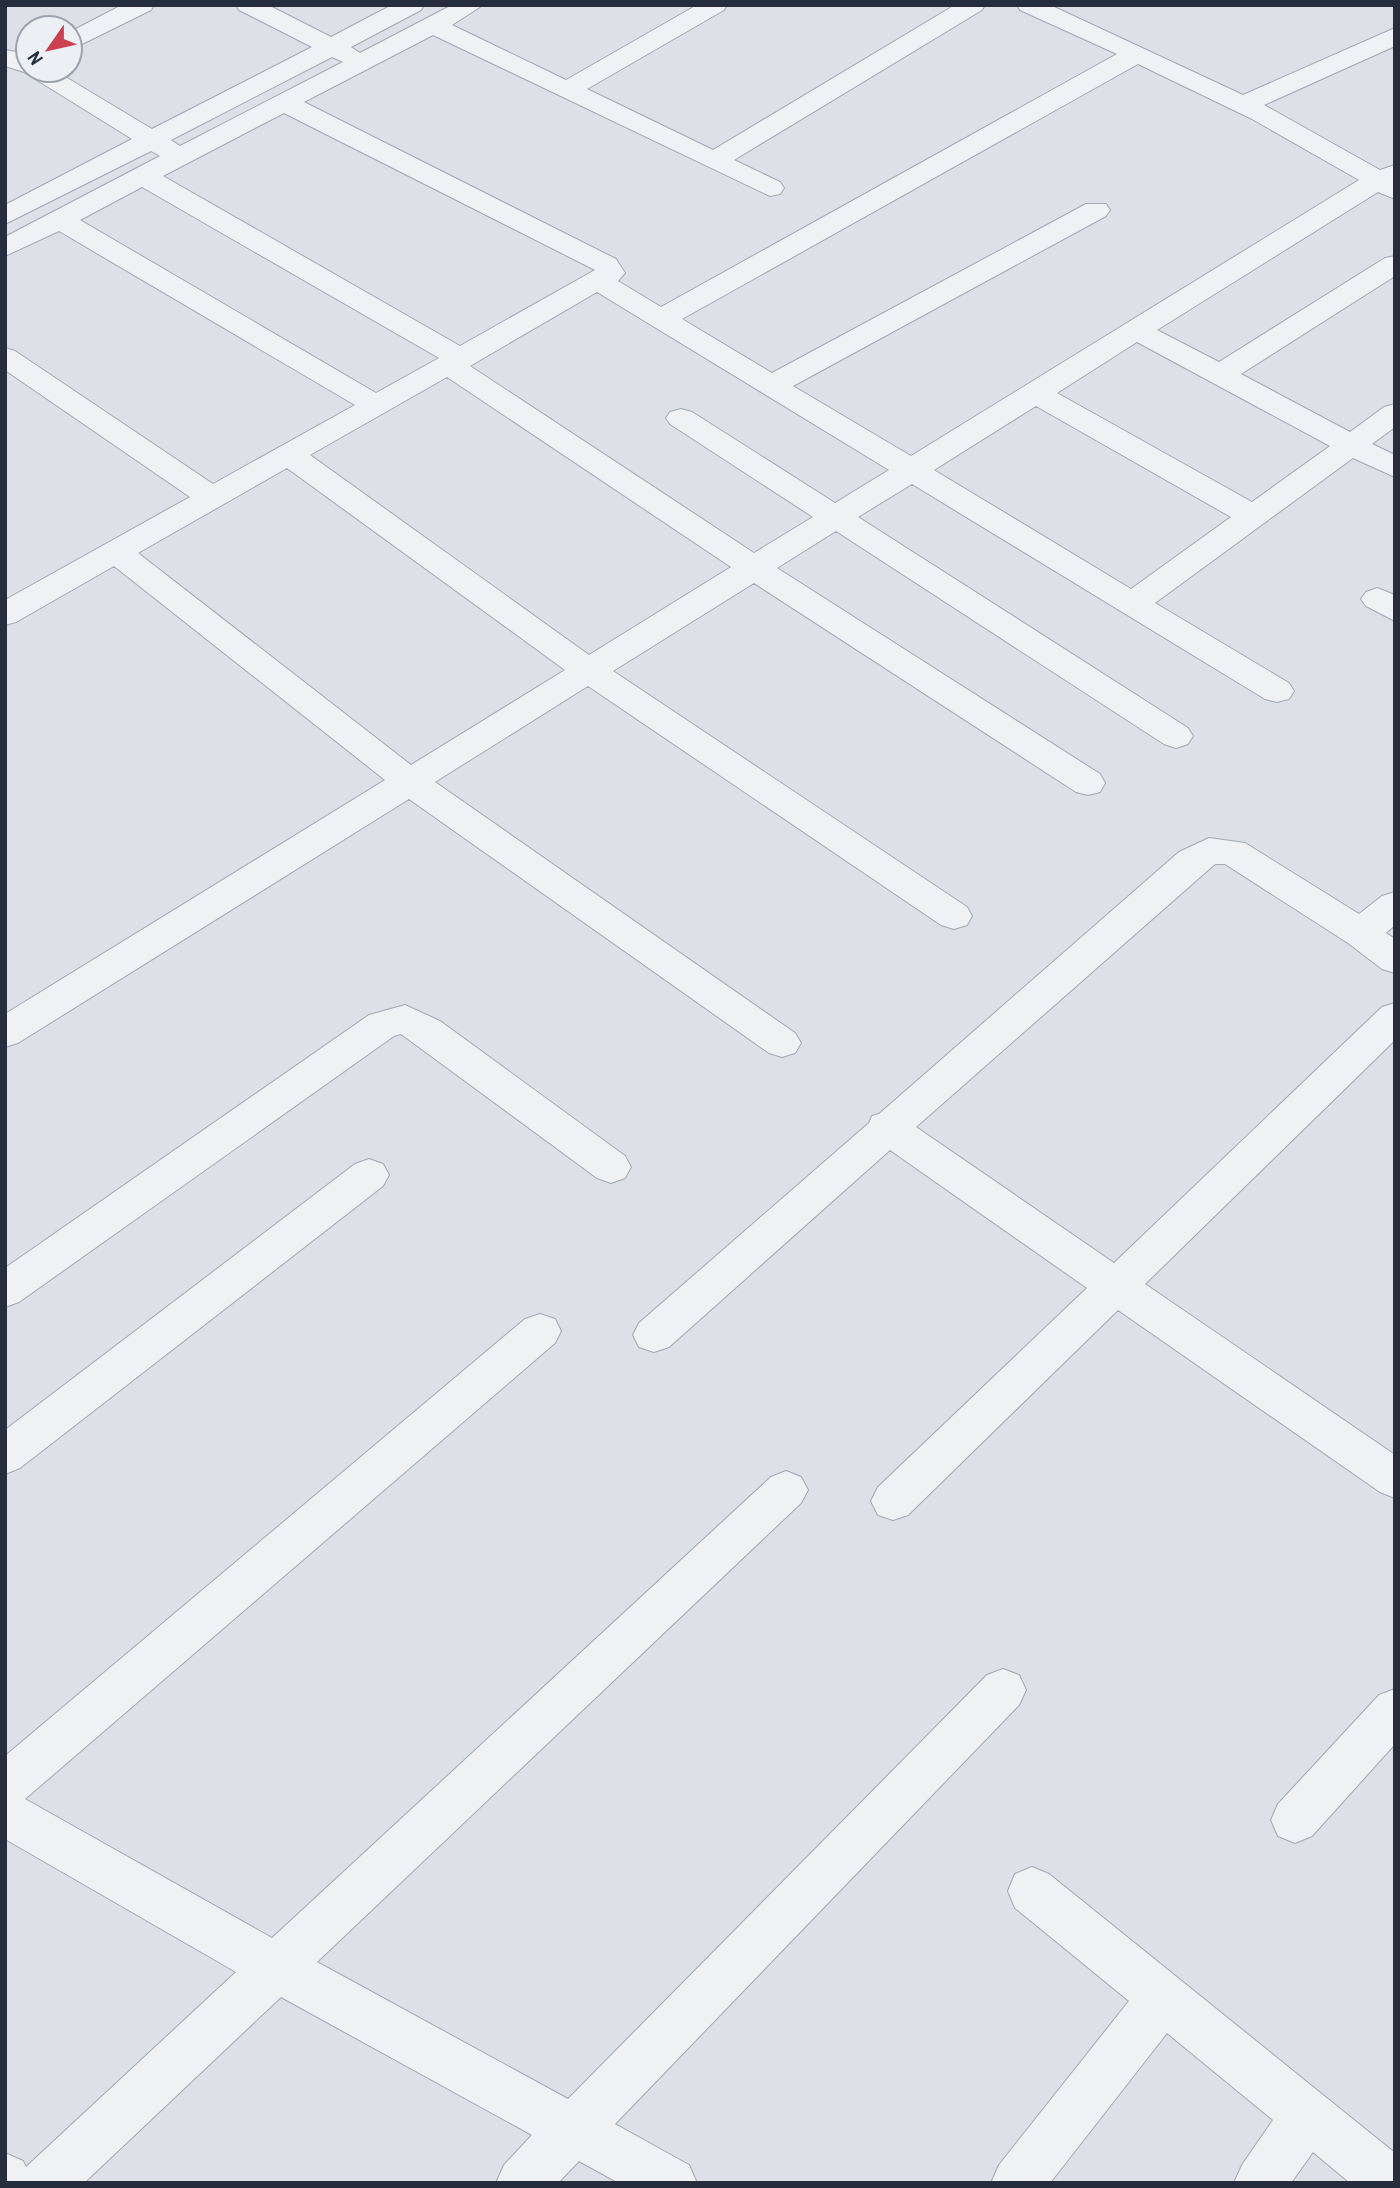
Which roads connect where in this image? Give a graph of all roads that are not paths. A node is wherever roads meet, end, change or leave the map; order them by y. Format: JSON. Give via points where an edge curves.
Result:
{"nodes":[{"id":1,"x":142,"y":5,"type":"edge"},
{"id":2,"x":248,"y":5,"type":"edge"},
{"id":3,"x":301,"y":5,"type":"edge"},
{"id":4,"x":412,"y":5,"type":"edge"},
{"id":5,"x":471,"y":5,"type":"edge"},
{"id":6,"x":715,"y":5,"type":"edge"},
{"id":7,"x":973,"y":5,"type":"edge"},
{"id":8,"x":1045,"y":8,"type":"edge"},
{"id":9,"x":433,"y":25,"type":"junction"},
{"id":10,"x":358,"y":33,"type":"junction"},
{"id":11,"x":84,"y":35,"type":"edge"},
{"id":12,"x":1395,"y":36,"type":"edge"},
{"id":13,"x":332,"y":47,"type":"junction"},
{"id":14,"x":388,"y":48,"type":"junction"},
{"id":15,"x":1137,"y":54,"type":"junction"},
{"id":16,"x":361,"y":62,"type":"junction"},
{"id":17,"x":58,"y":84,"type":"edge"},
{"id":18,"x":567,"y":90,"type":"junction"},
{"id":19,"x":285,"y":103,"type":"junction"},
{"id":20,"x":1246,"y":103,"type":"junction"},
{"id":21,"x":153,"y":141,"type":"junction"},
{"id":22,"x":181,"y":157,"type":"junction"},
{"id":23,"x":714,"y":161,"type":"junction"},
{"id":24,"x":144,"y":177,"type":"junction"},
{"id":25,"x":1389,"y":182,"type":"edge"},
{"id":26,"x":770,"y":188,"type":"dead end"},
{"id":27,"x":1096,"y":210,"type":"dead end"},
{"id":28,"x":5,"y":216,"type":"edge"},
{"id":29,"x":61,"y":219,"type":"junction"},
{"id":30,"x":5,"y":248,"type":"edge"},
{"id":31,"x":1395,"y":264,"type":"edge"},
{"id":32,"x":600,"y":282,"type":"junction"},
{"id":33,"x":662,"y":318,"type":"junction"},
{"id":34,"x":1136,"y":330,"type":"junction"},
{"id":35,"x":5,"y":357,"type":"edge"},
{"id":36,"x":456,"y":363,"type":"junction"},
{"id":37,"x":1219,"y":375,"type":"junction"},
{"id":38,"x":772,"y":385,"type":"junction"},
{"id":39,"x":1035,"y":393,"type":"junction"},
{"id":40,"x":378,"y":406,"type":"junction"},
{"id":41,"x":1395,"y":413,"type":"edge"},
{"id":42,"x":681,"y":418,"type":"dead end"},
{"id":43,"x":1351,"y":444,"type":"junction"},
{"id":44,"x":289,"y":455,"type":"junction"},
{"id":45,"x":1395,"y":468,"type":"edge"},
{"id":46,"x":913,"y":470,"type":"junction"},
{"id":47,"x":213,"y":498,"type":"junction"},
{"id":48,"x":838,"y":516,"type":"junction"},
{"id":49,"x":1253,"y":516,"type":"junction"},
{"id":50,"x":116,"y":552,"type":"junction"},
{"id":51,"x":754,"y":568,"type":"junction"},
{"id":52,"x":13,"y":599,"type":"edge"},
{"id":53,"x":1133,"y":603,"type":"junction"},
{"id":54,"x":589,"y":671,"type":"junction"},
{"id":55,"x":1277,"y":691,"type":"dead end"},
{"id":56,"x":1176,"y":736,"type":"dead end"},
{"id":57,"x":410,"y":782,"type":"junction"},
{"id":58,"x":1088,"y":783,"type":"dead end"},
{"id":59,"x":1395,"y":905,"type":"edge"},
{"id":60,"x":954,"y":916,"type":"dead end"},
{"id":61,"x":1361,"y":933,"type":"junction"},
{"id":62,"x":1395,"y":959,"type":"edge"},
{"id":63,"x":1395,"y":1017,"type":"edge"},
{"id":64,"x":5,"y":1033,"type":"edge"},
{"id":65,"x":782,"y":1043,"type":"dead end"},
{"id":66,"x":887,"y":1127,"type":"junction"},
{"id":67,"x":611,"y":1167,"type":"dead end"},
{"id":68,"x":369,"y":1175,"type":"dead end"},
{"id":69,"x":7,"y":1285,"type":"edge"},
{"id":70,"x":1116,"y":1286,"type":"junction"},
{"id":71,"x":540,"y":1331,"type":"dead end"},
{"id":72,"x":654,"y":1335,"type":"dead end"},
{"id":73,"x":5,"y":1455,"type":"edge"},
{"id":74,"x":1395,"y":1479,"type":"edge"},
{"id":75,"x":786,"y":1490,"type":"dead end"},
{"id":76,"x":893,"y":1501,"type":"dead end"},
{"id":77,"x":1003,"y":1690,"type":"dead end"},
{"id":78,"x":1395,"y":1710,"type":"edge"},
{"id":79,"x":5,"y":1786,"type":"edge"},
{"id":80,"x":5,"y":1813,"type":"edge"},
{"id":81,"x":1295,"y":1820,"type":"dead end"},
{"id":82,"x":1032,"y":1891,"type":"dead end"},
{"id":83,"x":276,"y":1967,"type":"junction"},
{"id":84,"x":1163,"y":1998,"type":"junction"},
{"id":85,"x":1308,"y":2115,"type":"junction"},
{"id":86,"x":575,"y":2131,"type":"junction"},
{"id":87,"x":46,"y":2183,"type":"edge"},
{"id":88,"x":522,"y":2183,"type":"edge"},
{"id":89,"x":671,"y":2183,"type":"edge"},
{"id":90,"x":1017,"y":2183,"type":"edge"},
{"id":91,"x":1260,"y":2183,"type":"edge"},
{"id":92,"x":1391,"y":2183,"type":"edge"}],
"edges":[{"from":1,"to":11,"type":"street"},
{"from":2,"to":13,"type":"street"},
{"from":3,"to":10,"type":"street"},
{"from":4,"to":10,"type":"street"},
{"from":5,"to":9,"type":"street"},
{"from":6,"to":18,"type":"street"},
{"from":7,"to":23,"type":"street"},
{"from":8,"to":15,"type":"street"},
{"from":9,"to":14,"type":"street"},
{"from":9,"to":18,"type":"street"},
{"from":10,"to":13,"type":"street"},
{"from":10,"to":14,"type":"street"},
{"from":12,"to":20,"type":"street"},
{"from":13,"to":16,"type":"street"},
{"from":13,"to":21,"type":"street"},
{"from":14,"to":16,"type":"street"},
{"from":15,"to":20,"type":"street"},
{"from":15,"to":33,"type":"street"},
{"from":16,"to":19,"type":"street"},
{"from":17,"to":21,"type":"street"},
{"from":18,"to":23,"type":"street"},
{"from":19,"to":22,"type":"street"},
{"from":19,"to":32,"type":"street","via":[[606,265],[611,273]]},
{"from":20,"to":25,"type":"street"},
{"from":21,"to":22,"type":"street"},
{"from":21,"to":28,"type":"street"},
{"from":22,"to":24,"type":"street"},
{"from":23,"to":26,"type":"street"},
{"from":24,"to":29,"type":"street"},
{"from":24,"to":36,"type":"street"},
{"from":25,"to":34,"type":"street"},
{"from":27,"to":38,"type":"street"},
{"from":29,"to":30,"type":"street"},
{"from":29,"to":40,"type":"street"},
{"from":31,"to":37,"type":"street"},
{"from":32,"to":33,"type":"street"},
{"from":32,"to":36,"type":"street"},
{"from":33,"to":38,"type":"street"},
{"from":34,"to":37,"type":"street"},
{"from":34,"to":39,"type":"street"},
{"from":35,"to":47,"type":"street"},
{"from":36,"to":40,"type":"street"},
{"from":36,"to":51,"type":"street"},
{"from":37,"to":43,"type":"street"},
{"from":38,"to":46,"type":"street"},
{"from":39,"to":46,"type":"street"},
{"from":39,"to":49,"type":"street"},
{"from":40,"to":44,"type":"street"},
{"from":41,"to":43,"type":"street"},
{"from":42,"to":48,"type":"street"},
{"from":43,"to":45,"type":"street"},
{"from":43,"to":49,"type":"street"},
{"from":44,"to":47,"type":"street"},
{"from":44,"to":54,"type":"street"},
{"from":46,"to":48,"type":"street"},
{"from":46,"to":53,"type":"street"},
{"from":47,"to":50,"type":"street"},
{"from":48,"to":51,"type":"street"},
{"from":48,"to":56,"type":"street"},
{"from":49,"to":53,"type":"street"},
{"from":50,"to":52,"type":"street"},
{"from":50,"to":57,"type":"street"},
{"from":51,"to":54,"type":"street"},
{"from":51,"to":58,"type":"street"},
{"from":53,"to":55,"type":"street"},
{"from":54,"to":57,"type":"street"},
{"from":54,"to":60,"type":"street"},
{"from":57,"to":64,"type":"street"},
{"from":57,"to":65,"type":"street"},
{"from":59,"to":61,"type":"street"},
{"from":61,"to":62,"type":"street"},
{"from":61,"to":66,"type":"street","via":[[1232,852],[1209,851]]},
{"from":63,"to":70,"type":"street"},
{"from":66,"to":70,"type":"street"},
{"from":66,"to":72,"type":"street"},
{"from":67,"to":69,"type":"street","via":[[427,1031],[405,1020],[382,1025]]},
{"from":68,"to":73,"type":"street"},
{"from":70,"to":74,"type":"street"},
{"from":70,"to":76,"type":"street"},
{"from":71,"to":79,"type":"street"},
{"from":75,"to":83,"type":"street"},
{"from":77,"to":86,"type":"street"},
{"from":78,"to":81,"type":"street"},
{"from":80,"to":83,"type":"street"},
{"from":82,"to":84,"type":"street"},
{"from":83,"to":86,"type":"street"},
{"from":83,"to":87,"type":"street"},
{"from":84,"to":85,"type":"street"},
{"from":84,"to":90,"type":"street"},
{"from":85,"to":91,"type":"street"},
{"from":85,"to":92,"type":"street"},
{"from":86,"to":88,"type":"street"},
{"from":86,"to":89,"type":"street"}]}
